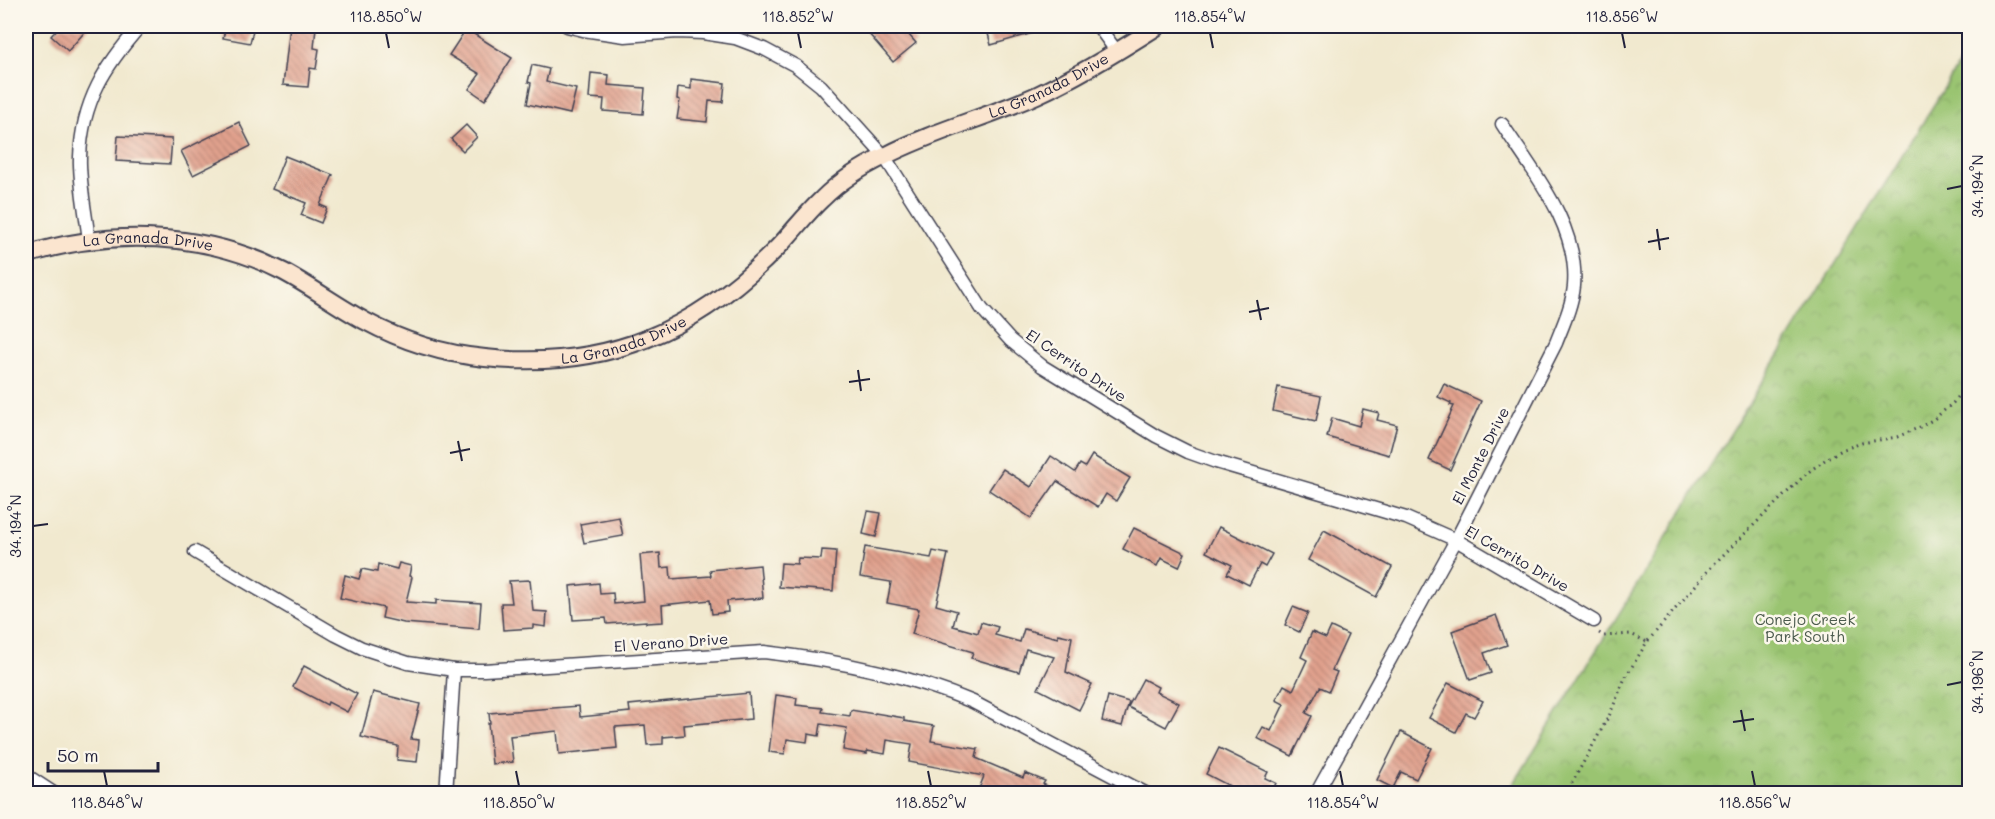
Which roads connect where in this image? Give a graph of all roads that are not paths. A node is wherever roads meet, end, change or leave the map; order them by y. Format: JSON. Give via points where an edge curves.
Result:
{"nodes":[{"id":1,"x":140,"y":26,"type":"edge"},
{"id":2,"x":567,"y":26,"type":"edge"},
{"id":3,"x":1098,"y":26,"type":"edge"},
{"id":4,"x":1158,"y":26,"type":"edge"},
{"id":5,"x":1117,"y":52,"type":"junction"},
{"id":6,"x":1502,"y":124,"type":"dead end"},
{"id":7,"x":884,"y":156,"type":"junction"},
{"id":8,"x":89,"y":240,"type":"junction"},
{"id":9,"x":26,"y":255,"type":"edge"},
{"id":10,"x":1456,"y":540,"type":"junction"},
{"id":11,"x":195,"y":552,"type":"dead end"},
{"id":12,"x":1594,"y":621,"type":"road end"},
{"id":13,"x":454,"y":670,"type":"junction"},
{"id":14,"x":26,"y":775,"type":"edge"},
{"id":15,"x":55,"y":794,"type":"edge"},
{"id":16,"x":446,"y":794,"type":"edge"},
{"id":17,"x":1148,"y":794,"type":"edge"},
{"id":18,"x":1316,"y":794,"type":"edge"}],
"edges":[{"from":1,"to":8,"type":"street","via":[[116,54],[85,115],[80,158]]},
{"from":2,"to":7,"type":"street","name":"El Cerrito Drive","via":[[625,36],[703,33],[735,38],[765,49],[821,86]]},
{"from":3,"to":5,"type":"street"},
{"from":4,"to":5,"type":"street","name":"La Granada Drive"},
{"from":5,"to":7,"type":"street","name":"La Granada Drive","via":[[1037,95]]},
{"from":6,"to":10,"type":"street","name":"El Monte Drive","via":[[1549,195],[1564,226],[1573,256],[1574,286],[1556,343]]},
{"from":7,"to":8,"type":"street","name":"La Granada Drive","via":[[823,198],[737,287],[701,313],[627,346],[555,360],[485,358],[418,344],[363,320],[280,270],[214,247],[148,238]]},
{"from":7,"to":10,"type":"street","name":"El Cerrito Drive","via":[[982,309],[1010,340],[1042,366],[1188,452],[1406,518]]},
{"from":8,"to":9,"type":"street","name":"La Granada Drive"},
{"from":10,"to":12,"type":"street","name":"El Cerrito Drive"},
{"from":10,"to":18,"type":"street","name":"El Monte Drive"},
{"from":11,"to":13,"type":"street","name":"El Verano Drive","via":[[362,648],[408,663]]},
{"from":13,"to":16,"type":"street"},
{"from":13,"to":17,"type":"street","name":"El Verano Drive","via":[[764,652],[810,657],[944,690]]},
{"from":14,"to":15,"type":"street"}]}
